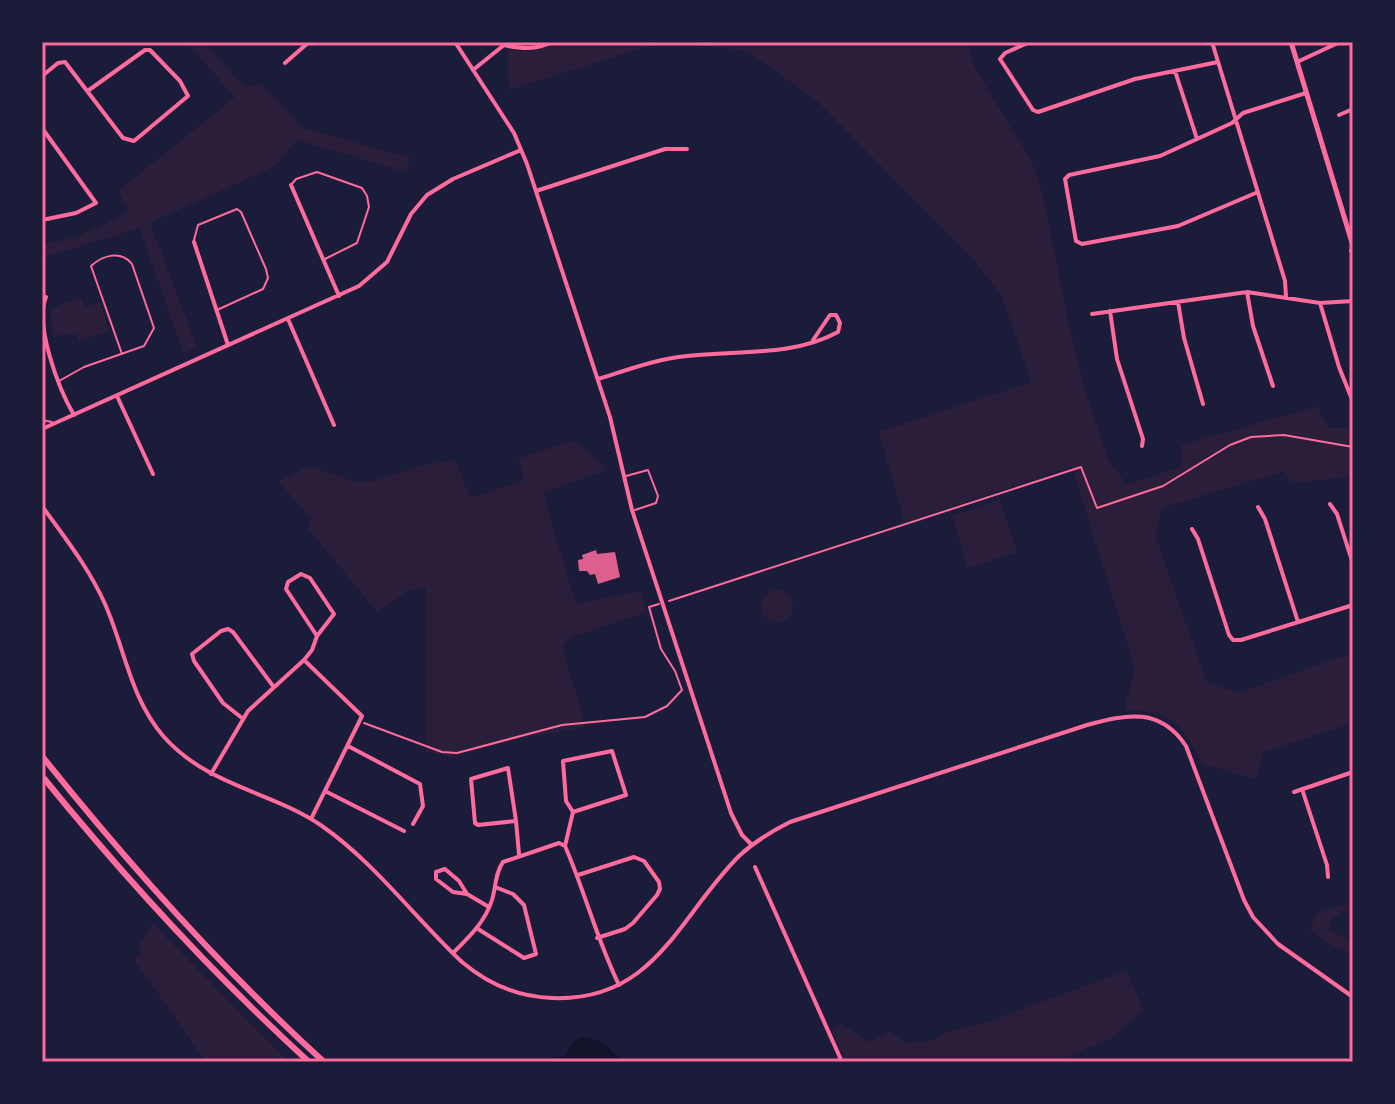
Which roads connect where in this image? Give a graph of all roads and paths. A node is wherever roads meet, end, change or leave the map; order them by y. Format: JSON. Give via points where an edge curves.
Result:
{"nodes":[{"id":1,"x":309,"y":42,"type":"edge"},
{"id":2,"x":455,"y":42,"type":"edge"},
{"id":3,"x":552,"y":42,"type":"edge"},
{"id":4,"x":1030,"y":42,"type":"edge"},
{"id":5,"x":1212,"y":42,"type":"edge"},
{"id":6,"x":1291,"y":42,"type":"edge"},
{"id":7,"x":1340,"y":42,"type":"edge"},
{"id":8,"x":502,"y":44,"type":"edge"},
{"id":9,"x":1218,"y":62,"type":"junction"},
{"id":10,"x":1297,"y":62,"type":"junction"},
{"id":11,"x":285,"y":63,"type":"dead end"},
{"id":12,"x":473,"y":70,"type":"junction"},
{"id":13,"x":1175,"y":71,"type":"junction"},
{"id":14,"x":42,"y":76,"type":"edge"},
{"id":15,"x":89,"y":90,"type":"junction"},
{"id":16,"x":1306,"y":93,"type":"junction"},
{"id":17,"x":1353,"y":109,"type":"edge"},
{"id":18,"x":1339,"y":115,"type":"dead end"},
{"id":19,"x":1235,"y":120,"type":"junction"},
{"id":20,"x":42,"y":128,"type":"edge"},
{"id":21,"x":1197,"y":139,"type":"junction"},
{"id":22,"x":687,"y":149,"type":"dead end"},
{"id":23,"x":521,"y":150,"type":"junction"},
{"id":24,"x":291,"y":185,"type":"joint"},
{"id":25,"x":536,"y":191,"type":"junction"},
{"id":26,"x":1258,"y":192,"type":"junction"},
{"id":27,"x":42,"y":220,"type":"edge"},
{"id":28,"x":194,"y":242,"type":"joint"},
{"id":29,"x":1353,"y":246,"type":"edge"},
{"id":30,"x":324,"y":260,"type":"junction"},
{"id":31,"x":1247,"y":292,"type":"junction"},
{"id":32,"x":339,"y":296,"type":"junction"},
{"id":33,"x":46,"y":297,"type":"dead end"},
{"id":34,"x":1286,"y":297,"type":"junction"},
{"id":35,"x":1353,"y":301,"type":"edge"},
{"id":36,"x":1178,"y":302,"type":"junction"},
{"id":37,"x":1320,"y":303,"type":"junction"},
{"id":38,"x":215,"y":310,"type":"junction"},
{"id":39,"x":1110,"y":311,"type":"junction"},
{"id":40,"x":1092,"y":314,"type":"dead end"},
{"id":41,"x":288,"y":319,"type":"junction"},
{"id":42,"x":813,"y":340,"type":"junction"},
{"id":43,"x":228,"y":345,"type":"junction"},
{"id":44,"x":122,"y":354,"type":"junction"},
{"id":45,"x":598,"y":379,"type":"junction"},
{"id":46,"x":58,"y":382,"type":"junction"},
{"id":47,"x":1273,"y":386,"type":"dead end"},
{"id":48,"x":117,"y":396,"type":"junction"},
{"id":49,"x":1353,"y":402,"type":"edge"},
{"id":50,"x":1203,"y":404,"type":"dead end"},
{"id":51,"x":74,"y":415,"type":"junction"},
{"id":52,"x":42,"y":420,"type":"edge"},
{"id":53,"x":57,"y":423,"type":"junction"},
{"id":54,"x":334,"y":425,"type":"dead end"},
{"id":55,"x":42,"y":429,"type":"edge"},
{"id":56,"x":1142,"y":446,"type":"dead end"},
{"id":57,"x":1353,"y":447,"type":"edge"},
{"id":58,"x":153,"y":474,"type":"dead end"},
{"id":59,"x":624,"y":476,"type":"junction"},
{"id":60,"x":1330,"y":504,"type":"dead end"},
{"id":61,"x":42,"y":506,"type":"edge"},
{"id":62,"x":1258,"y":507,"type":"dead end"},
{"id":63,"x":632,"y":510,"type":"junction"},
{"id":64,"x":1192,"y":529,"type":"dead end"},
{"id":65,"x":1353,"y":564,"type":"edge"},
{"id":66,"x":663,"y":603,"type":"junction"},
{"id":67,"x":1353,"y":605,"type":"edge"},
{"id":68,"x":1298,"y":622,"type":"junction"},
{"id":69,"x":317,"y":636,"type":"junction"},
{"id":70,"x":304,"y":660,"type":"junction"},
{"id":71,"x":273,"y":686,"type":"junction"},
{"id":72,"x":242,"y":718,"type":"junction"},
{"id":73,"x":361,"y":722,"type":"junction"},
{"id":74,"x":348,"y":746,"type":"junction"},
{"id":75,"x":42,"y":756,"type":"edge"},
{"id":76,"x":1353,"y":772,"type":"edge"},
{"id":77,"x":211,"y":774,"type":"junction"},
{"id":78,"x":42,"y":776,"type":"edge"},
{"id":79,"x":1302,"y":789,"type":"junction"},
{"id":80,"x":325,"y":791,"type":"junction"},
{"id":81,"x":1294,"y":792,"type":"dead end"},
{"id":82,"x":573,"y":812,"type":"junction"},
{"id":83,"x":311,"y":819,"type":"junction"},
{"id":84,"x":516,"y":821,"type":"junction"},
{"id":85,"x":413,"y":824,"type":"dead end"},
{"id":86,"x":404,"y":831,"type":"dead end"},
{"id":87,"x":752,"y":845,"type":"junction"},
{"id":88,"x":565,"y":846,"type":"junction"},
{"id":89,"x":519,"y":854,"type":"junction"},
{"id":90,"x":755,"y":867,"type":"dead end"},
{"id":91,"x":578,"y":875,"type":"junction"},
{"id":92,"x":1328,"y":877,"type":"dead end"},
{"id":93,"x":495,"y":887,"type":"junction"},
{"id":94,"x":467,"y":894,"type":"junction"},
{"id":95,"x":489,"y":907,"type":"junction"},
{"id":96,"x":477,"y":929,"type":"junction"},
{"id":97,"x":597,"y":938,"type":"junction"},
{"id":98,"x":453,"y":953,"type":"junction"},
{"id":99,"x":619,"y":985,"type":"junction"},
{"id":100,"x":1353,"y":997,"type":"edge"},
{"id":101,"x":309,"y":1062,"type":"edge"},
{"id":102,"x":324,"y":1062,"type":"edge"},
{"id":103,"x":842,"y":1062,"type":"edge"}],
"edges":[{"from":1,"to":11,"type":"street"},
{"from":2,"to":12,"type":"street"},
{"from":3,"to":8,"type":"street","via":[[522,49]]},
{"from":4,"to":13,"type":"street","via":[[1000,59],[1036,112]]},
{"from":5,"to":9,"type":"street"},
{"from":6,"to":10,"type":"street"},
{"from":7,"to":10,"type":"street"},
{"from":8,"to":12,"type":"street"},
{"from":9,"to":13,"type":"street"},
{"from":9,"to":19,"type":"street"},
{"from":10,"to":16,"type":"street"},
{"from":12,"to":23,"type":"street"},
{"from":13,"to":21,"type":"street"},
{"from":14,"to":15,"type":"street","via":[[65,62]]},
{"from":15,"to":15,"type":"street","via":[[128,141],[188,96],[150,50]]},
{"from":16,"to":19,"type":"street"},
{"from":16,"to":29,"type":"street"},
{"from":17,"to":18,"type":"street"},
{"from":19,"to":21,"type":"street"},
{"from":19,"to":26,"type":"street"},
{"from":20,"to":27,"type":"street","via":[[96,203]]},
{"from":21,"to":26,"type":"street","via":[[1160,156],[1066,178],[1076,241],[1178,226]]},
{"from":22,"to":25,"type":"street","via":[[665,149]]},
{"from":23,"to":25,"type":"street"},
{"from":23,"to":32,"type":"street","via":[[434,190],[411,214],[382,268]]},
{"from":24,"to":30,"type":"street"},
{"from":24,"to":30,"type":"lane","via":[[317,172],[355,185],[367,196],[369,207],[357,243]]},
{"from":25,"to":45,"type":"street"},
{"from":26,"to":34,"type":"street"},
{"from":28,"to":38,"type":"street"},
{"from":28,"to":38,"type":"lane","via":[[198,225],[237,209],[266,269],[263,289]]},
{"from":30,"to":32,"type":"street"},
{"from":31,"to":34,"type":"street"},
{"from":31,"to":36,"type":"street"},
{"from":31,"to":47,"type":"street"},
{"from":32,"to":41,"type":"street"},
{"from":33,"to":46,"type":"street","via":[[51,366]]},
{"from":34,"to":37,"type":"street"},
{"from":35,"to":37,"type":"street"},
{"from":36,"to":39,"type":"street"},
{"from":36,"to":50,"type":"street"},
{"from":37,"to":49,"type":"street"},
{"from":38,"to":43,"type":"street"},
{"from":39,"to":40,"type":"street"},
{"from":39,"to":56,"type":"street","via":[[1117,359]]},
{"from":41,"to":43,"type":"street"},
{"from":41,"to":54,"type":"street"},
{"from":42,"to":42,"type":"street","via":[[838,332],[836,315],[827,316]]},
{"from":42,"to":45,"type":"street","via":[[775,351],[675,357]]},
{"from":43,"to":48,"type":"street"},
{"from":44,"to":44,"type":"lane","via":[[144,346],[154,328],[132,264],[115,255],[91,266]]},
{"from":44,"to":46,"type":"lane"},
{"from":45,"to":59,"type":"street"},
{"from":46,"to":51,"type":"street"},
{"from":48,"to":51,"type":"street"},
{"from":48,"to":58,"type":"street"},
{"from":51,"to":53,"type":"street"},
{"from":52,"to":53,"type":"lane"},
{"from":53,"to":55,"type":"street"},
{"from":57,"to":66,"type":"path","via":[[1284,435],[1251,437],[1163,486],[1097,508],[1081,467]]},
{"from":59,"to":63,"type":"street"},
{"from":59,"to":63,"type":"lane","via":[[648,470],[658,496],[656,503]]},
{"from":60,"to":65,"type":"street"},
{"from":61,"to":77,"type":"street","via":[[95,584],[146,712],[181,754]]},
{"from":62,"to":68,"type":"street"},
{"from":63,"to":66,"type":"street"},
{"from":64,"to":68,"type":"street","via":[[1233,640]]},
{"from":66,"to":73,"type":"path","via":[[649,607],[661,649],[682,690],[648,717],[562,725],[449,753]]},
{"from":66,"to":87,"type":"street","via":[[731,813]]},
{"from":67,"to":68,"type":"street"},
{"from":69,"to":69,"type":"street","via":[[334,610],[301,574],[286,589]]},
{"from":69,"to":70,"type":"street"},
{"from":70,"to":71,"type":"street"},
{"from":70,"to":73,"type":"street","via":[[356,709]]},
{"from":71,"to":72,"type":"street"},
{"from":71,"to":72,"type":"street","via":[[228,629],[196,648],[194,661],[223,703]]},
{"from":72,"to":77,"type":"street"},
{"from":73,"to":74,"type":"street"},
{"from":74,"to":80,"type":"street"},
{"from":74,"to":85,"type":"street","via":[[420,784],[423,806]]},
{"from":75,"to":102,"type":"main road","via":[[156,894]]},
{"from":76,"to":79,"type":"street"},
{"from":77,"to":83,"type":"street"},
{"from":78,"to":101,"type":"main road","via":[[134,886]]},
{"from":79,"to":81,"type":"street"},
{"from":79,"to":92,"type":"street"},
{"from":80,"to":83,"type":"street"},
{"from":80,"to":86,"type":"street"},
{"from":82,"to":82,"type":"street","via":[[626,795],[612,751],[563,761],[566,801]]},
{"from":82,"to":88,"type":"street"},
{"from":83,"to":98,"type":"street","via":[[346,844]]},
{"from":84,"to":84,"type":"street","via":[[475,823],[471,779],[508,768]]},
{"from":84,"to":89,"type":"street"},
{"from":87,"to":99,"type":"street","via":[[658,958]]},
{"from":87,"to":100,"type":"street","via":[[801,817],[965,764],[1112,718],[1150,718],[1172,730],[1186,746],[1253,917],[1278,944]]},
{"from":88,"to":89,"type":"street","via":[[556,843]]},
{"from":88,"to":91,"type":"street"},
{"from":89,"to":93,"type":"street","via":[[501,864]]},
{"from":90,"to":103,"type":"street"},
{"from":91,"to":97,"type":"street"},
{"from":91,"to":97,"type":"street","via":[[634,857],[644,861],[659,882],[657,895],[633,923]]},
{"from":93,"to":95,"type":"street"},
{"from":93,"to":96,"type":"street","via":[[524,905],[536,954],[524,958]]},
{"from":94,"to":94,"type":"street","via":[[451,891],[435,878],[436,872],[445,869]]},
{"from":94,"to":95,"type":"street"},
{"from":95,"to":96,"type":"street"},
{"from":96,"to":98,"type":"street"},
{"from":97,"to":99,"type":"street"},
{"from":98,"to":99,"type":"street","via":[[482,977],[534,997],[569,999]]}]}
